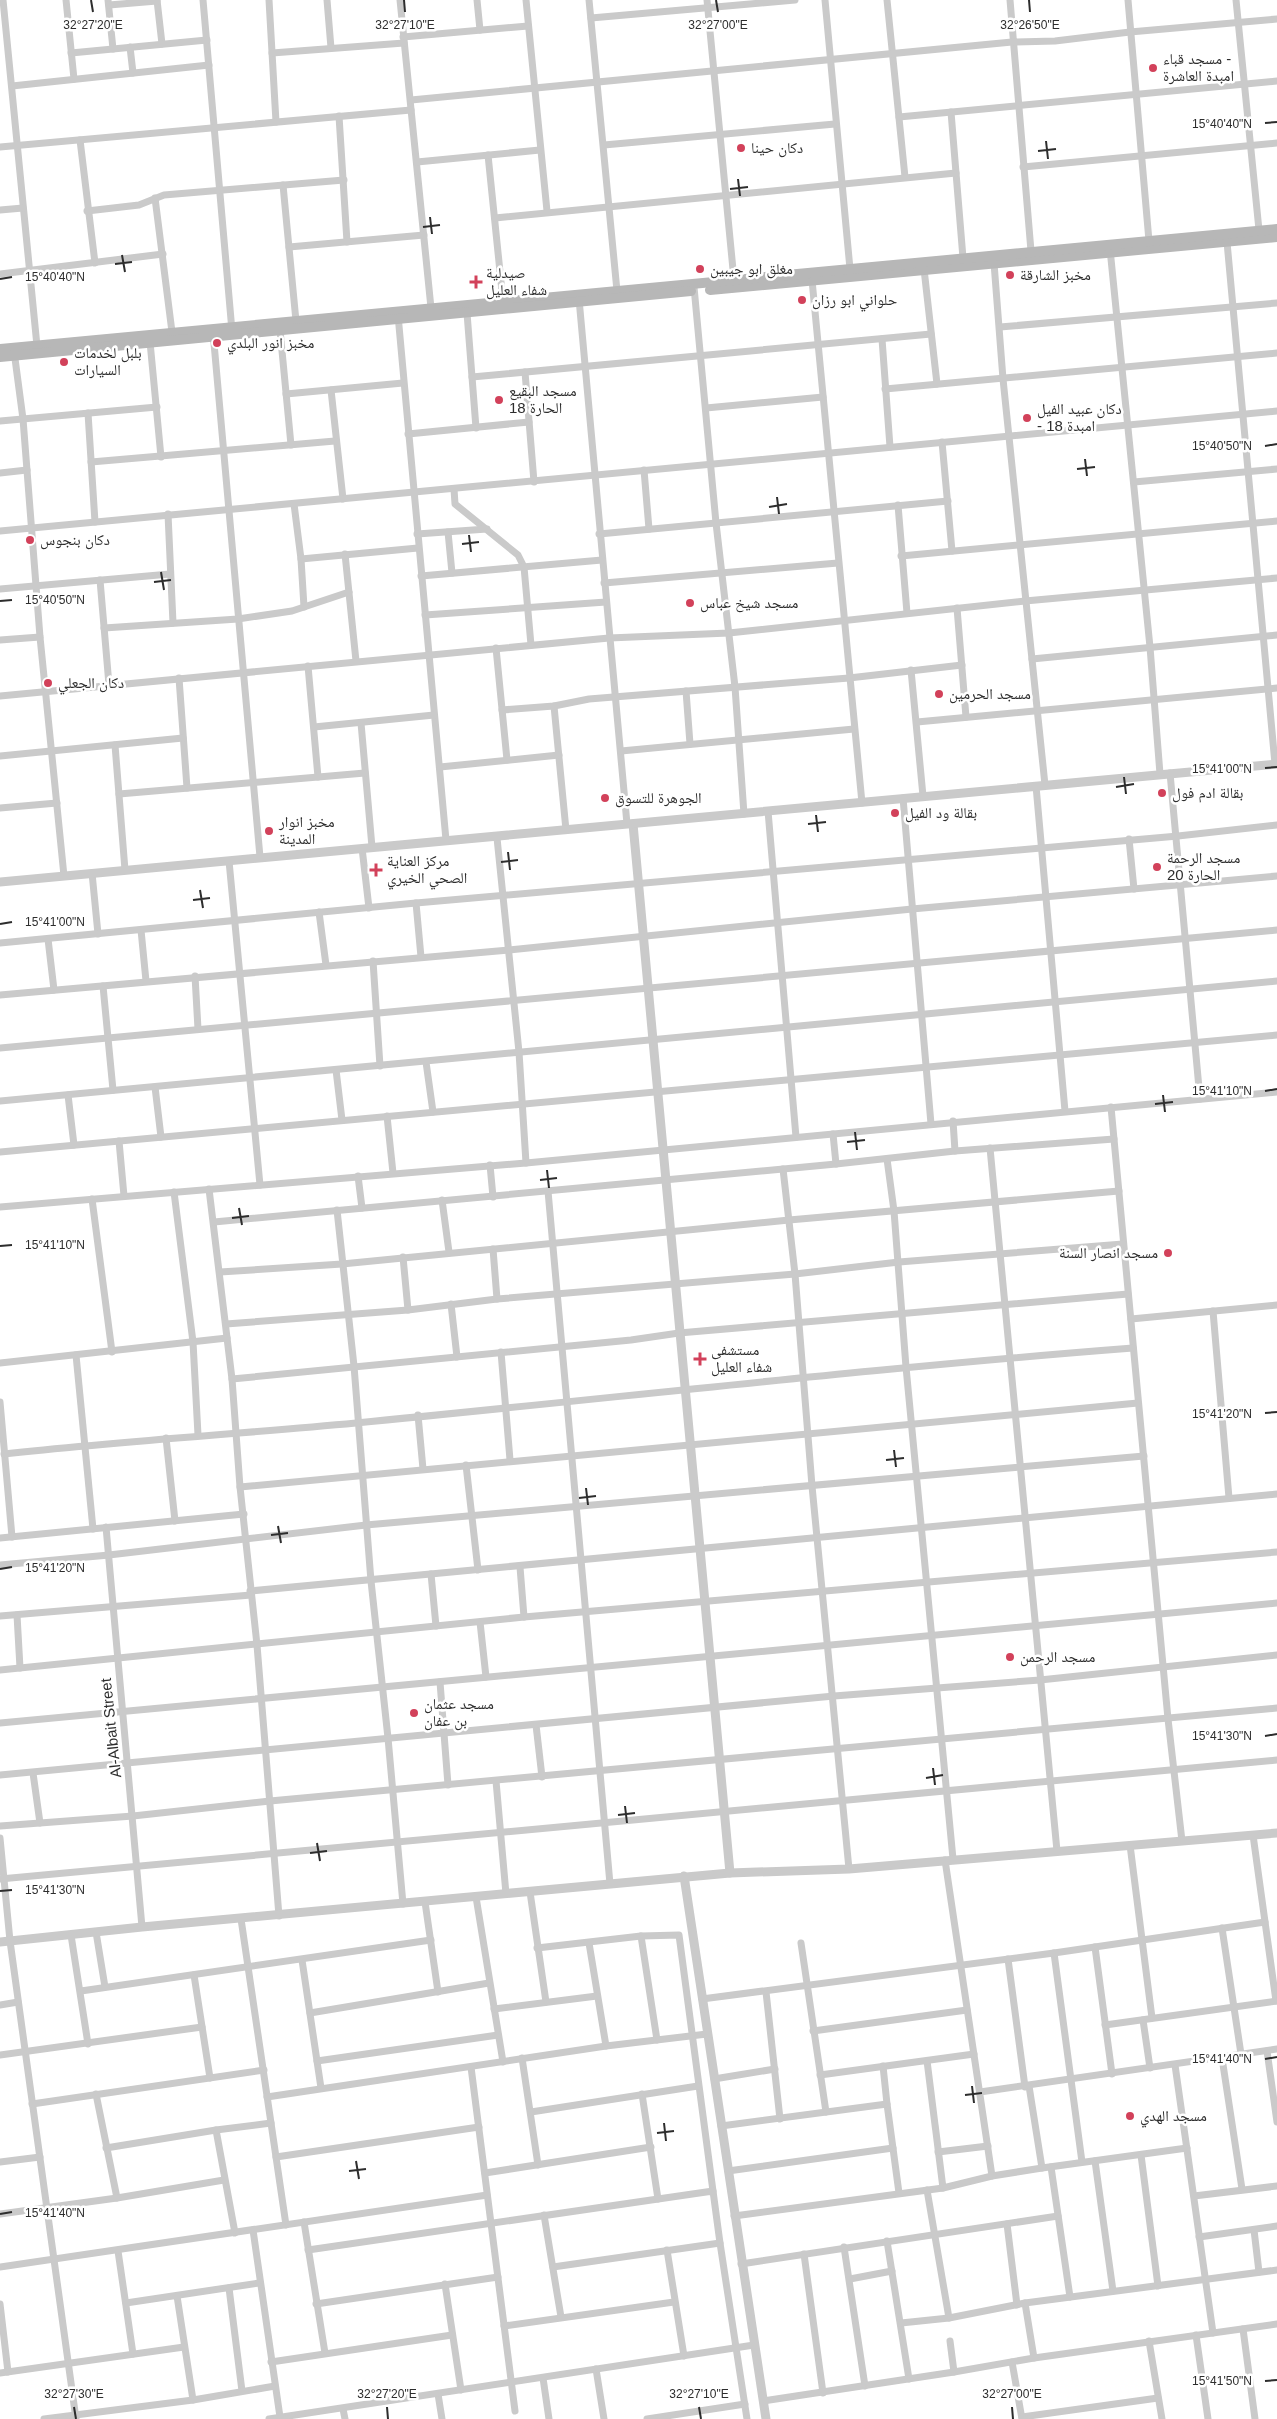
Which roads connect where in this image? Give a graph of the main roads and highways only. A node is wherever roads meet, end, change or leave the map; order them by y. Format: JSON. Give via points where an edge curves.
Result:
{"nodes":[{"id":1,"x":1277,"y":229,"type":"edge"},
{"id":2,"x":1277,"y":238,"type":"edge"},
{"id":3,"x":1110,"y":249,"type":"junction"},
{"id":4,"x":694,"y":288,"type":"junction"},
{"id":5,"x":579,"y":298,"type":"junction"},
{"id":6,"x":398,"y":315,"type":"junction"},
{"id":7,"x":232,"y":331,"type":"junction"},
{"id":8,"x":213,"y":332,"type":"junction"},
{"id":9,"x":0,"y":349,"type":"edge"},
{"id":10,"x":14,"y":352,"type":"junction"},
{"id":11,"x":0,"y":357,"type":"edge"}],
"edges":[{"from":1,"to":3,"type":"main road","via":[[1149,241]]},
{"from":2,"to":3,"type":"main road"},
{"from":3,"to":4,"type":"main road","via":[[994,264]]},
{"from":3,"to":4,"type":"main road","via":[[963,258],[734,280]]},
{"from":4,"to":5,"type":"main road"},
{"from":4,"to":5,"type":"main road","via":[[617,291]]},
{"from":5,"to":6,"type":"main road","via":[[467,312]]},
{"from":5,"to":6,"type":"main road","via":[[503,301],[430,308]]},
{"from":6,"to":7,"type":"main road","via":[[296,321]]},
{"from":6,"to":7,"type":"main road","via":[[280,330]]},
{"from":7,"to":8,"type":"main road"},
{"from":8,"to":10,"type":"main road","via":[[150,342]]},
{"from":8,"to":10,"type":"main road","via":[[172,332],[37,346]]},
{"from":9,"to":10,"type":"main road"},
{"from":10,"to":11,"type":"main road"}]}
